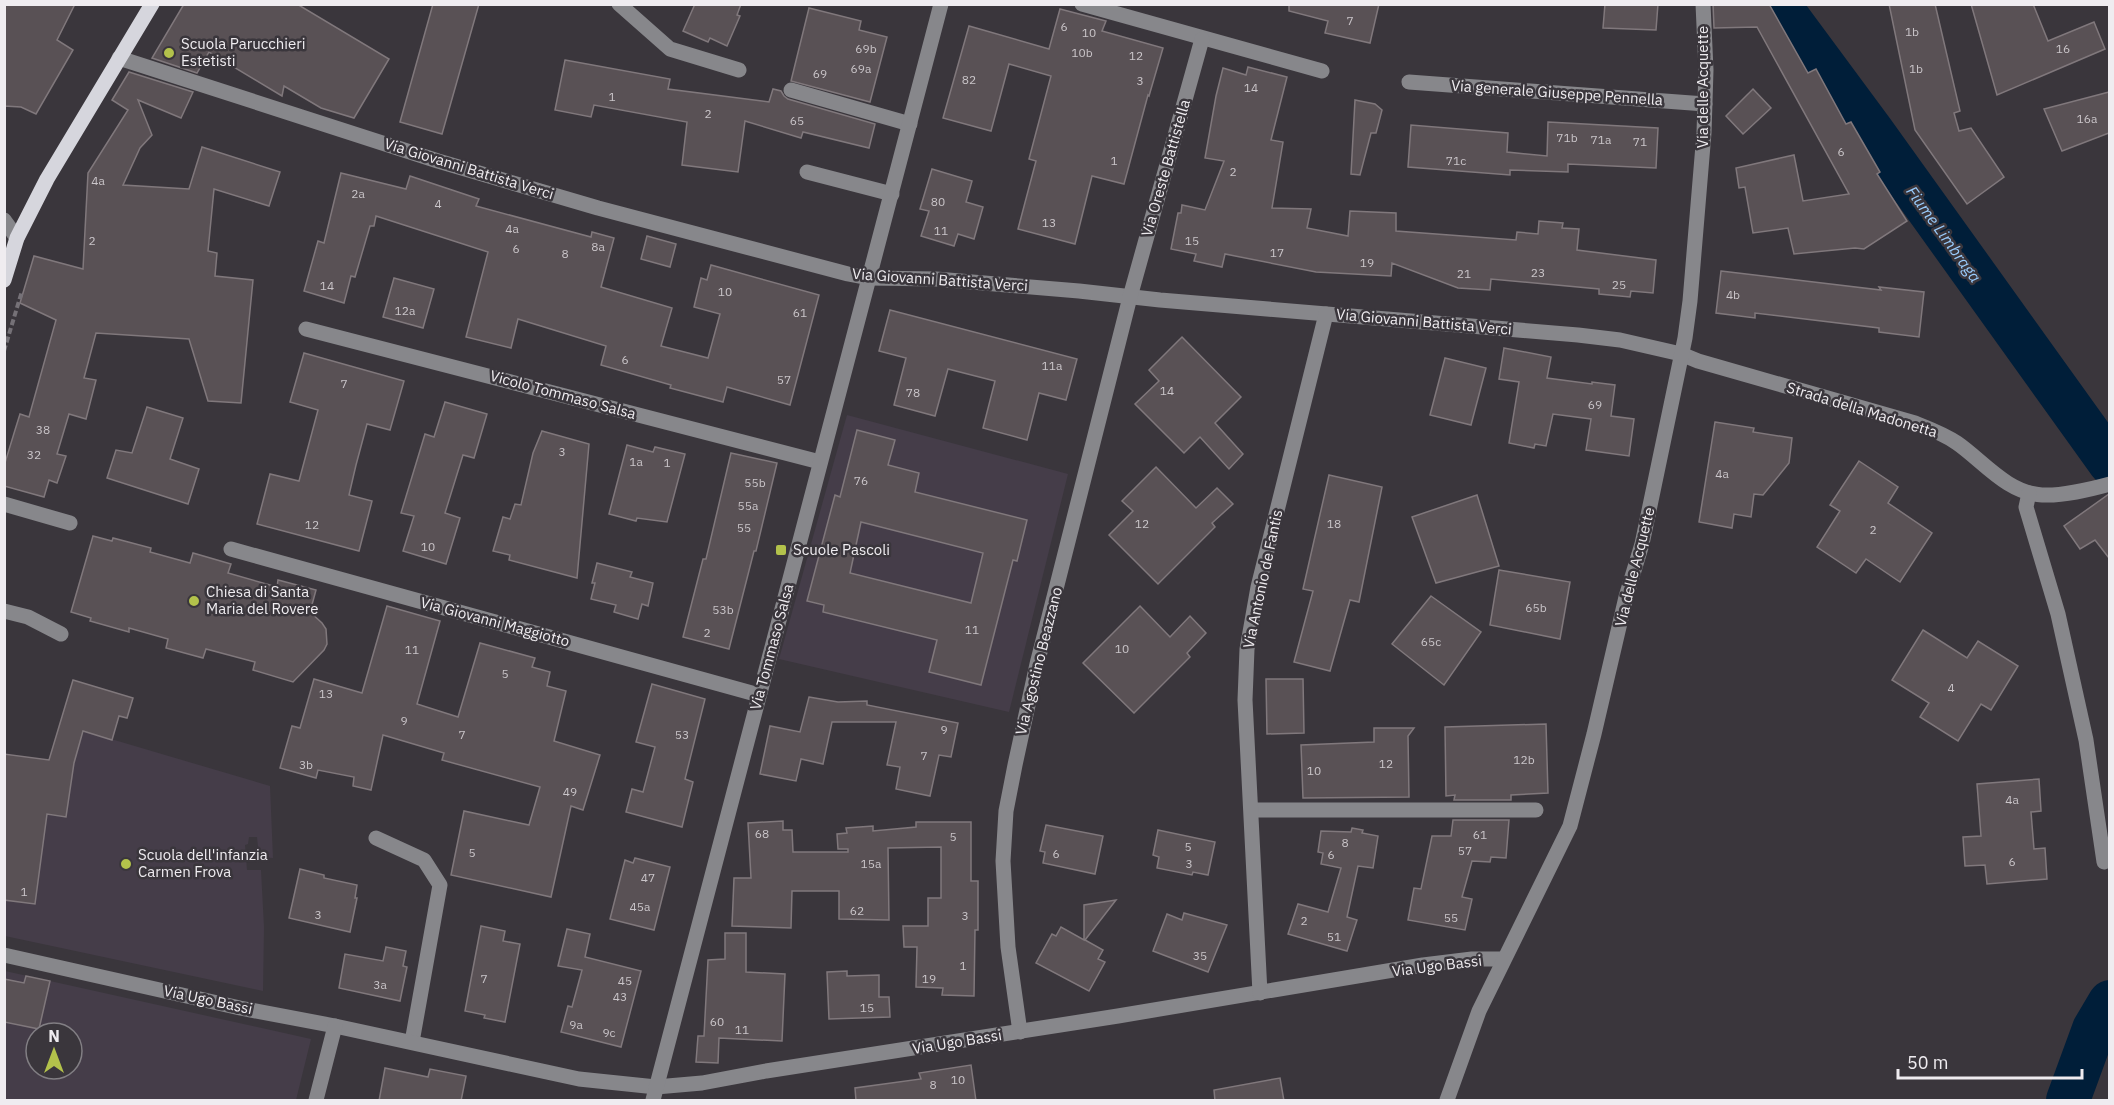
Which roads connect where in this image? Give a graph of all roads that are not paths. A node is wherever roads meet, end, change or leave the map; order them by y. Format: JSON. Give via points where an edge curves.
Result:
{"nodes":[{"id":1,"x":152,"y":4,"type":"edge"},
{"id":2,"x":619,"y":4,"type":"edge"},
{"id":3,"x":941,"y":4,"type":"edge"},
{"id":4,"x":1082,"y":4,"type":"edge"},
{"id":5,"x":1703,"y":4,"type":"edge"},
{"id":6,"x":1202,"y":39,"type":"junction"},
{"id":7,"x":119,"y":58,"type":"junction"},
{"id":8,"x":739,"y":70,"type":"dead end"},
{"id":9,"x":1322,"y":71,"type":"dead end"},
{"id":10,"x":1409,"y":82,"type":"dead end"},
{"id":11,"x":791,"y":90,"type":"dead end"},
{"id":12,"x":1705,"y":104,"type":"junction"},
{"id":13,"x":910,"y":124,"type":"junction"},
{"id":14,"x":807,"y":172,"type":"dead end"},
{"id":15,"x":892,"y":194,"type":"junction"},
{"id":16,"x":4,"y":220,"type":"edge"},
{"id":17,"x":11,"y":236,"type":"edge"},
{"id":18,"x":869,"y":278,"type":"junction"},
{"id":19,"x":4,"y":280,"type":"edge"},
{"id":20,"x":1130,"y":297,"type":"junction"},
{"id":21,"x":1326,"y":314,"type":"junction"},
{"id":22,"x":306,"y":329,"type":"dead end"},
{"id":23,"x":1681,"y":354,"type":"junction"},
{"id":24,"x":820,"y":462,"type":"junction"},
{"id":25,"x":2109,"y":484,"type":"edge"},
{"id":26,"x":2029,"y":493,"type":"junction"},
{"id":27,"x":4,"y":504,"type":"edge"},
{"id":28,"x":69,"y":523,"type":"dead end"},
{"id":29,"x":231,"y":549,"type":"dead end"},
{"id":30,"x":4,"y":611,"type":"edge"},
{"id":31,"x":61,"y":634,"type":"dead end"},
{"id":32,"x":759,"y":695,"type":"junction"},
{"id":33,"x":1252,"y":810,"type":"junction"},
{"id":34,"x":1536,"y":810,"type":"dead end"},
{"id":35,"x":376,"y":838,"type":"dead end"},
{"id":36,"x":2104,"y":862,"type":"dead end"},
{"id":37,"x":4,"y":955,"type":"edge"},
{"id":38,"x":1503,"y":959,"type":"junction"},
{"id":39,"x":1260,"y":993,"type":"junction"},
{"id":40,"x":334,"y":1026,"type":"junction"},
{"id":41,"x":1020,"y":1032,"type":"junction"},
{"id":42,"x":412,"y":1042,"type":"junction"},
{"id":43,"x":655,"y":1094,"type":"edge"},
{"id":44,"x":316,"y":1101,"type":"edge"},
{"id":45,"x":1447,"y":1101,"type":"edge"}],
"edges":[{"from":1,"to":7,"type":"main road"},
{"from":2,"to":8,"type":"street","via":[[670,48]]},
{"from":3,"to":13,"type":"street","name":"Via Tommaso Salsa"},
{"from":4,"to":6,"type":"street"},
{"from":5,"to":12,"type":"street","name":"Via delle Acquette"},
{"from":6,"to":9,"type":"street"},
{"from":6,"to":20,"type":"street","name":"Via Oreste Battistella"},
{"from":7,"to":17,"type":"main road"},
{"from":7,"to":18,"type":"street","name":"Via Giovanni Battista Verci","via":[[598,208]]},
{"from":10,"to":12,"type":"street","name":"Via generale Giuseppe Pennella"},
{"from":11,"to":13,"type":"street"},
{"from":12,"to":23,"type":"street","name":"Via delle Acquette","via":[[1695,257]]},
{"from":13,"to":15,"type":"street","name":"Via Tommaso Salsa"},
{"from":14,"to":15,"type":"street"},
{"from":15,"to":18,"type":"street","name":"Via Tommaso Salsa"},
{"from":16,"to":17,"type":"street"},
{"from":17,"to":19,"type":"main road"},
{"from":18,"to":20,"type":"street","name":"Via Giovanni Battista Verci","via":[[936,279]]},
{"from":18,"to":24,"type":"street","name":"Via Tommaso Salsa"},
{"from":20,"to":21,"type":"street","name":"Via Giovanni Battista Verci"},
{"from":20,"to":41,"type":"street","name":"Via Agostino Beazzano","via":[[1037,664],[1006,811],[1005,904]]},
{"from":21,"to":23,"type":"street","name":"Via Giovanni Battista Verci","via":[[1620,340]]},
{"from":21,"to":33,"type":"street","name":"Via Antonio de Fantis","via":[[1258,587],[1247,649],[1245,700]]},
{"from":22,"to":24,"type":"street","name":"Vicolo Tommaso Salsa"},
{"from":23,"to":26,"type":"street","name":"Strada della Madonetta","via":[[1939,432],[2009,484]]},
{"from":23,"to":38,"type":"street","name":"Via delle Acquette","via":[[1642,544],[1570,826]]},
{"from":24,"to":32,"type":"street","name":"Via Tommaso Salsa"},
{"from":25,"to":26,"type":"street","name":"Strada della Madonetta","via":[[2070,493]]},
{"from":26,"to":36,"type":"street","via":[[2026,507],[2058,614],[2086,740]]},
{"from":27,"to":28,"type":"street"},
{"from":29,"to":32,"type":"street","name":"Via Giovanni Maggiotto"},
{"from":30,"to":31,"type":"street","via":[[28,617]]},
{"from":32,"to":43,"type":"street","name":"Via Tommaso Salsa"},
{"from":33,"to":34,"type":"street"},
{"from":33,"to":39,"type":"street","name":"Via Antonio de Fantis"},
{"from":35,"to":42,"type":"street","via":[[424,860],[440,885]]},
{"from":37,"to":40,"type":"street","name":"Via Ugo Bassi"},
{"from":38,"to":39,"type":"street","name":"Via Ugo Bassi","via":[[1423,965]]},
{"from":38,"to":45,"type":"street","name":"Via delle Acquette","via":[[1479,1011]]},
{"from":39,"to":41,"type":"street","name":"Via Ugo Bassi"},
{"from":40,"to":42,"type":"street","name":"Via Ugo Bassi"},
{"from":40,"to":44,"type":"street"},
{"from":41,"to":43,"type":"street","name":"Via Ugo Bassi","via":[[766,1071]]},
{"from":42,"to":43,"type":"street","name":"Via Ugo Bassi"}]}
